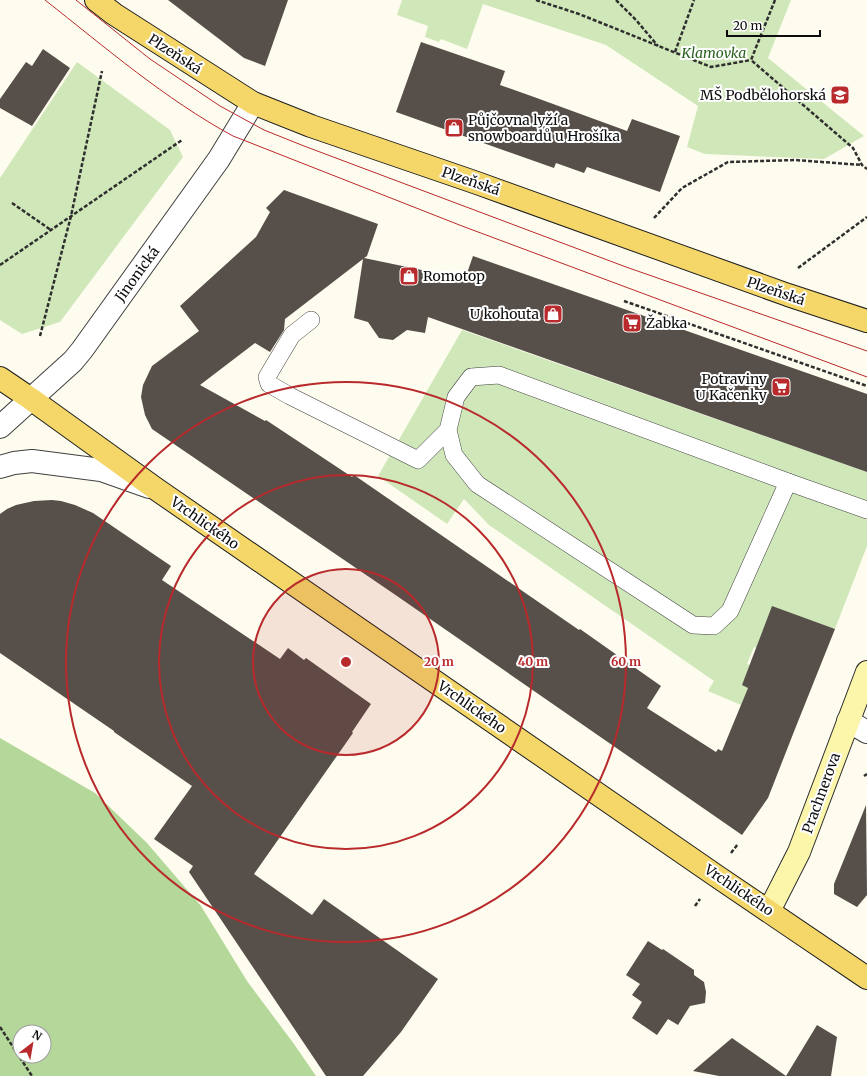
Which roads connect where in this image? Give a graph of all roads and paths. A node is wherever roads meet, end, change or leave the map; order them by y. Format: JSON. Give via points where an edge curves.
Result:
{"nodes":[{"id":1,"x":96,"y":0,"type":"edge"},
{"id":2,"x":536,"y":0,"type":"edge"},
{"id":3,"x":616,"y":0,"type":"edge"},
{"id":4,"x":694,"y":0,"type":"edge"},
{"id":5,"x":775,"y":0,"type":"edge"},
{"id":6,"x":658,"y":46,"type":"junction"},
{"id":7,"x":675,"y":52,"type":"junction"},
{"id":8,"x":751,"y":60,"type":"junction"},
{"id":9,"x":102,"y":71,"type":"dead end"},
{"id":10,"x":253,"y":104,"type":"junction"},
{"id":11,"x":182,"y":140,"type":"dead end"},
{"id":12,"x":862,"y":165,"type":"junction"},
{"id":13,"x":867,"y":169,"type":"edge"},
{"id":14,"x":12,"y":203,"type":"dead end"},
{"id":15,"x":71,"y":216,"type":"junction"},
{"id":16,"x":867,"y":217,"type":"edge"},
{"id":17,"x":653,"y":218,"type":"dead end"},
{"id":18,"x":51,"y":230,"type":"junction"},
{"id":19,"x":0,"y":265,"type":"edge"},
{"id":20,"x":798,"y":268,"type":"dead end"},
{"id":21,"x":624,"y":301,"type":"dead end"},
{"id":22,"x":311,"y":320,"type":"dead end"},
{"id":23,"x":867,"y":321,"type":"edge"},
{"id":24,"x":40,"y":336,"type":"dead end"},
{"id":25,"x":0,"y":378,"type":"edge"},
{"id":26,"x":867,"y":386,"type":"edge"},
{"id":27,"x":32,"y":399,"type":"junction"},
{"id":28,"x":0,"y":427,"type":"edge"},
{"id":29,"x":448,"y":430,"type":"junction"},
{"id":30,"x":0,"y":467,"type":"edge"},
{"id":31,"x":788,"y":482,"type":"junction"},
{"id":32,"x":156,"y":489,"type":"junction"},
{"id":33,"x":867,"y":510,"type":"edge"},
{"id":34,"x":867,"y":672,"type":"edge"},
{"id":35,"x":848,"y":721,"type":"junction"},
{"id":36,"x":867,"y":732,"type":"edge"},
{"id":37,"x":769,"y":911,"type":"junction"},
{"id":38,"x":867,"y":978,"type":"edge"},
{"id":39,"x":0,"y":1027,"type":"edge"},
{"id":40,"x":32,"y":1076,"type":"edge"}],
"edges":[{"from":1,"to":10,"type":"main road","name":"Plzeňská"},
{"from":2,"to":6,"type":"path","via":[[579,14]]},
{"from":3,"to":6,"type":"path"},
{"from":4,"to":7,"type":"path"},
{"from":5,"to":8,"type":"path"},
{"from":6,"to":7,"type":"path"},
{"from":7,"to":8,"type":"path","via":[[711,67]]},
{"from":8,"to":12,"type":"path","via":[[853,148]]},
{"from":9,"to":15,"type":"path"},
{"from":10,"to":23,"type":"main road","name":"Plzeňská"},
{"from":10,"to":27,"type":"street","name":"Jinonická","via":[[219,160],[82,350]]},
{"from":11,"to":15,"type":"path"},
{"from":12,"to":13,"type":"path"},
{"from":12,"to":17,"type":"path","via":[[795,160],[728,162],[682,188]]},
{"from":14,"to":18,"type":"path"},
{"from":15,"to":18,"type":"path"},
{"from":15,"to":24,"type":"path"},
{"from":16,"to":20,"type":"path"},
{"from":18,"to":19,"type":"path"},
{"from":21,"to":26,"type":"path"},
{"from":22,"to":29,"type":"lane","via":[[292,334],[267,377],[269,384],[418,460]]},
{"from":25,"to":27,"type":"main road","name":"Vrchlického"},
{"from":27,"to":28,"type":"street","name":"Jinonická"},
{"from":27,"to":32,"type":"main road","name":"Vrchlického"},
{"from":29,"to":31,"type":"lane","via":[[456,397],[471,377],[499,375]]},
{"from":29,"to":31,"type":"lane","via":[[454,455],[477,484],[693,625],[714,626],[730,611]]},
{"from":30,"to":32,"type":"street","via":[[32,462],[101,470]]},
{"from":31,"to":33,"type":"lane"},
{"from":32,"to":37,"type":"main road","name":"Vrchlického"},
{"from":34,"to":35,"type":"main road","name":"Prachnerova"},
{"from":35,"to":36,"type":"street"},
{"from":35,"to":37,"type":"main road","name":"Prachnerova","via":[[799,852]]},
{"from":37,"to":38,"type":"main road","name":"Vrchlického"},
{"from":39,"to":40,"type":"path"}]}
